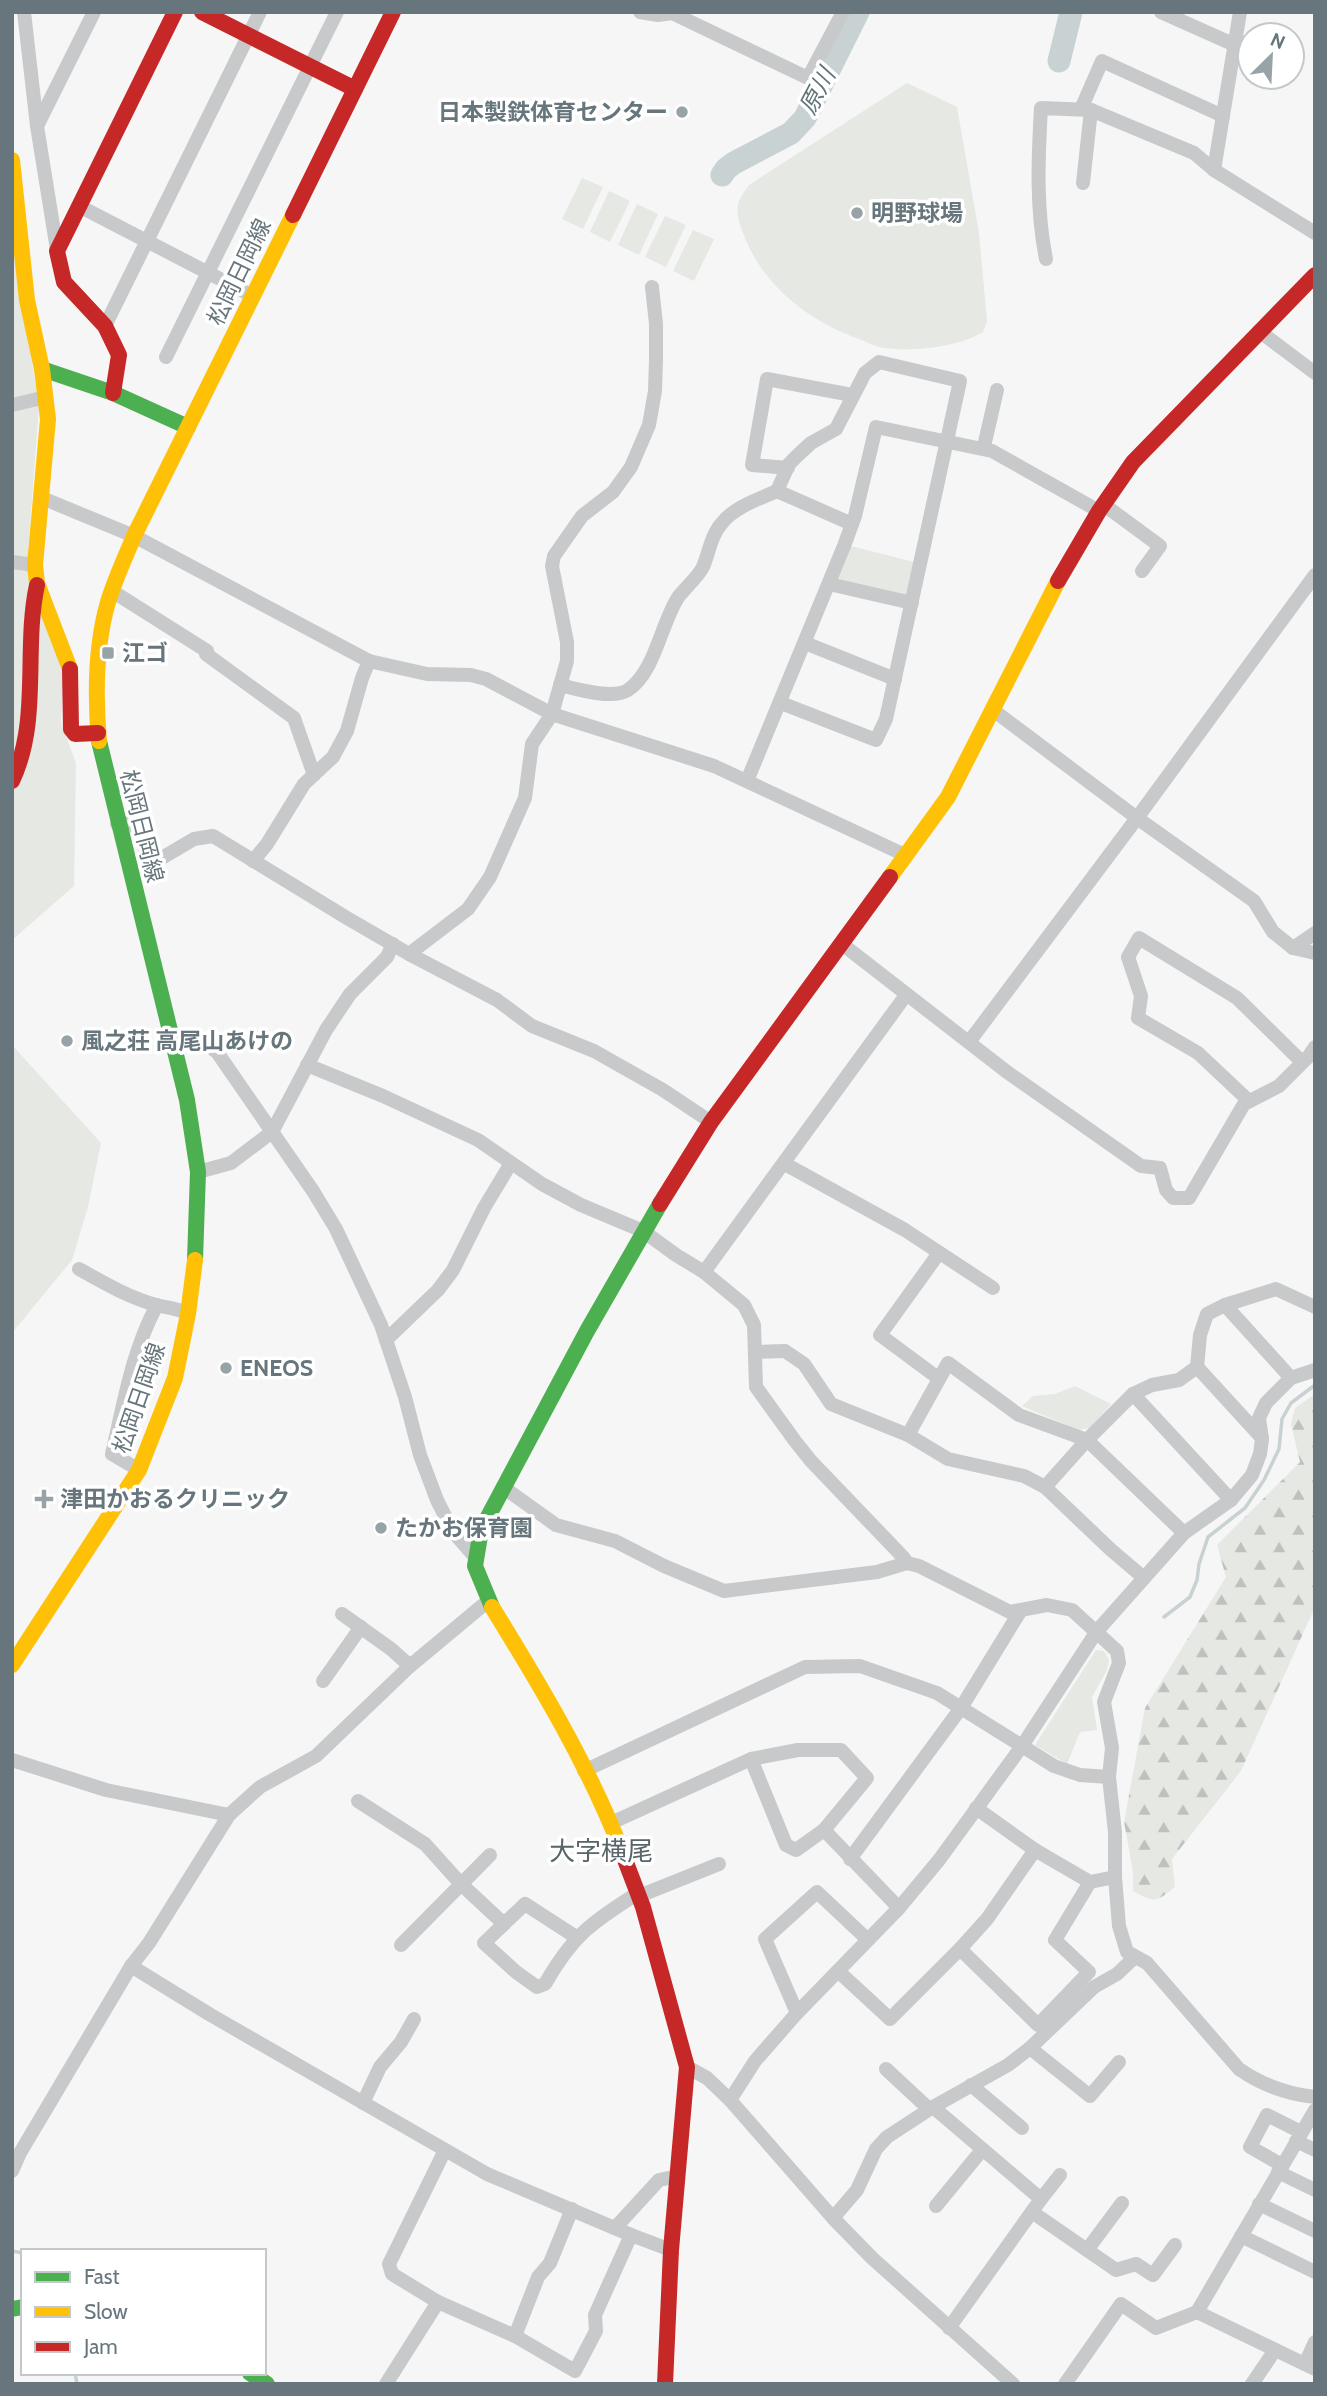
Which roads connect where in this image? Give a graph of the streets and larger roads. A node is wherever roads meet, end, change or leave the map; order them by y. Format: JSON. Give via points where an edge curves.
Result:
{"nodes":[{"id":1,"x":24,"y":12,"type":"edge"},
{"id":2,"x":93,"y":12,"type":"edge"},
{"id":3,"x":175,"y":12,"type":"edge"},
{"id":4,"x":202,"y":12,"type":"edge"},
{"id":5,"x":260,"y":12,"type":"edge"},
{"id":6,"x":337,"y":12,"type":"edge"},
{"id":7,"x":393,"y":12,"type":"edge"},
{"id":8,"x":640,"y":12,"type":"edge"},
{"id":9,"x":843,"y":12,"type":"edge"},
{"id":10,"x":1161,"y":12,"type":"edge"},
{"id":11,"x":1240,"y":12,"type":"edge"},
{"id":12,"x":248,"y":36,"type":"junction"},
{"id":13,"x":1235,"y":45,"type":"junction"},
{"id":14,"x":310,"y":66,"type":"junction"},
{"id":15,"x":355,"y":89,"type":"junction"},
{"id":16,"x":1086,"y":109,"type":"junction"},
{"id":17,"x":1223,"y":116,"type":"junction"},
{"id":18,"x":37,"y":126,"type":"junction"},
{"id":19,"x":12,"y":160,"type":"edge"},
{"id":20,"x":1214,"y":170,"type":"junction"},
{"id":21,"x":1086,"y":183,"type":"dead end"},
{"id":22,"x":79,"y":206,"type":"junction"},
{"id":23,"x":1315,"y":233,"type":"edge"},
{"id":24,"x":147,"y":241,"type":"junction"},
{"id":25,"x":57,"y":251,"type":"junction"},
{"id":26,"x":1046,"y":259,"type":"dead end"},
{"id":27,"x":208,"y":272,"type":"junction"},
{"id":28,"x":1312,"y":281,"type":"edge"},
{"id":29,"x":652,"y":287,"type":"dead end"},
{"id":30,"x":253,"y":296,"type":"junction"},
{"id":31,"x":105,"y":326,"type":"junction"},
{"id":32,"x":1259,"y":331,"type":"junction"},
{"id":33,"x":166,"y":357,"type":"dead end"},
{"id":34,"x":42,"y":369,"type":"junction"},
{"id":35,"x":1315,"y":373,"type":"edge"},
{"id":36,"x":997,"y":390,"type":"dead end"},
{"id":37,"x":113,"y":393,"type":"junction"},
{"id":38,"x":852,"y":395,"type":"junction"},
{"id":39,"x":46,"y":397,"type":"junction"},
{"id":40,"x":12,"y":405,"type":"edge"},
{"id":41,"x":188,"y":427,"type":"junction"},
{"id":42,"x":947,"y":442,"type":"junction"},
{"id":43,"x":985,"y":442,"type":"dead end"},
{"id":44,"x":788,"y":468,"type":"junction"},
{"id":45,"x":777,"y":491,"type":"junction"},
{"id":46,"x":42,"y":498,"type":"junction"},
{"id":47,"x":1101,"y":507,"type":"junction"},
{"id":48,"x":852,"y":524,"type":"junction"},
{"id":49,"x":134,"y":536,"type":"junction"},
{"id":50,"x":12,"y":562,"type":"edge"},
{"id":51,"x":35,"y":565,"type":"junction"},
{"id":52,"x":1142,"y":571,"type":"dead end"},
{"id":53,"x":1315,"y":575,"type":"edge"},
{"id":54,"x":37,"y":583,"type":"junction"},
{"id":55,"x":829,"y":584,"type":"junction"},
{"id":56,"x":112,"y":591,"type":"junction"},
{"id":57,"x":912,"y":603,"type":"junction"},
{"id":58,"x":805,"y":643,"type":"junction"},
{"id":59,"x":369,"y":662,"type":"junction"},
{"id":60,"x":895,"y":679,"type":"junction"},
{"id":61,"x":560,"y":685,"type":"junction"},
{"id":62,"x":781,"y":703,"type":"junction"},
{"id":63,"x":993,"y":710,"type":"junction"},
{"id":64,"x":552,"y":714,"type":"junction"},
{"id":65,"x":98,"y":733,"type":"junction"},
{"id":66,"x":314,"y":775,"type":"junction"},
{"id":67,"x":747,"y":781,"type":"junction"},
{"id":68,"x":12,"y":782,"type":"edge"},
{"id":69,"x":1137,"y":818,"type":"junction"},
{"id":70,"x":117,"y":824,"type":"junction"},
{"id":71,"x":905,"y":855,"type":"junction"},
{"id":72,"x":253,"y":862,"type":"junction"},
{"id":73,"x":1315,"y":933,"type":"edge"},
{"id":74,"x":393,"y":944,"type":"junction"},
{"id":75,"x":842,"y":944,"type":"junction"},
{"id":76,"x":1293,"y":948,"type":"junction"},
{"id":77,"x":1315,"y":953,"type":"edge"},
{"id":78,"x":409,"y":954,"type":"junction"},
{"id":79,"x":906,"y":995,"type":"junction"},
{"id":80,"x":969,"y":1042,"type":"junction"},
{"id":81,"x":175,"y":1046,"type":"junction"},
{"id":82,"x":1315,"y":1047,"type":"edge"},
{"id":83,"x":1303,"y":1062,"type":"junction"},
{"id":84,"x":307,"y":1065,"type":"junction"},
{"id":85,"x":1249,"y":1101,"type":"junction"},
{"id":86,"x":710,"y":1122,"type":"junction"},
{"id":87,"x":272,"y":1132,"type":"junction"},
{"id":88,"x":511,"y":1163,"type":"junction"},
{"id":89,"x":785,"y":1164,"type":"junction"},
{"id":90,"x":198,"y":1172,"type":"junction"},
{"id":91,"x":643,"y":1231,"type":"junction"},
{"id":92,"x":939,"y":1253,"type":"junction"},
{"id":93,"x":79,"y":1269,"type":"dead end"},
{"id":94,"x":704,"y":1272,"type":"junction"},
{"id":95,"x":993,"y":1288,"type":"dead end"},
{"id":96,"x":1225,"y":1304,"type":"junction"},
{"id":97,"x":157,"y":1305,"type":"junction"},
{"id":98,"x":1315,"y":1307,"type":"edge"},
{"id":99,"x":188,"y":1314,"type":"junction"},
{"id":100,"x":386,"y":1340,"type":"junction"},
{"id":101,"x":756,"y":1352,"type":"junction"},
{"id":102,"x":1197,"y":1367,"type":"junction"},
{"id":103,"x":1315,"y":1370,"type":"edge"},
{"id":104,"x":938,"y":1378,"type":"junction"},
{"id":105,"x":1291,"y":1378,"type":"junction"},
{"id":106,"x":1133,"y":1394,"type":"junction"},
{"id":107,"x":908,"y":1434,"type":"junction"},
{"id":108,"x":1262,"y":1439,"type":"junction"},
{"id":109,"x":1087,"y":1440,"type":"junction"},
{"id":110,"x":138,"y":1470,"type":"junction"},
{"id":111,"x":503,"y":1487,"type":"junction"},
{"id":112,"x":1045,"y":1487,"type":"junction"},
{"id":113,"x":1231,"y":1500,"type":"junction"},
{"id":114,"x":1184,"y":1534,"type":"junction"},
{"id":115,"x":475,"y":1557,"type":"junction"},
{"id":116,"x":907,"y":1563,"type":"junction"},
{"id":117,"x":1144,"y":1578,"type":"junction"},
{"id":118,"x":488,"y":1601,"type":"junction"},
{"id":119,"x":1021,"y":1610,"type":"junction"},
{"id":120,"x":342,"y":1614,"type":"dead end"},
{"id":121,"x":361,"y":1627,"type":"junction"},
{"id":122,"x":1097,"y":1632,"type":"junction"},
{"id":123,"x":12,"y":1665,"type":"edge"},
{"id":124,"x":410,"y":1666,"type":"junction"},
{"id":125,"x":323,"y":1681,"type":"dead end"},
{"id":126,"x":961,"y":1708,"type":"junction"},
{"id":127,"x":1022,"y":1746,"type":"junction"},
{"id":128,"x":751,"y":1759,"type":"junction"},
{"id":129,"x":12,"y":1760,"type":"edge"},
{"id":130,"x":584,"y":1771,"type":"junction"},
{"id":131,"x":1108,"y":1777,"type":"junction"},
{"id":132,"x":358,"y":1801,"type":"dead end"},
{"id":133,"x":976,"y":1808,"type":"junction"},
{"id":134,"x":229,"y":1815,"type":"junction"},
{"id":135,"x":611,"y":1823,"type":"junction"},
{"id":136,"x":824,"y":1830,"type":"junction"},
{"id":137,"x":1035,"y":1850,"type":"junction"},
{"id":138,"x":490,"y":1855,"type":"dead end"},
{"id":139,"x":850,"y":1859,"type":"junction"},
{"id":140,"x":719,"y":1864,"type":"dead end"},
{"id":141,"x":1115,"y":1877,"type":"junction"},
{"id":142,"x":1090,"y":1882,"type":"junction"},
{"id":143,"x":461,"y":1884,"type":"junction"},
{"id":144,"x":639,"y":1894,"type":"junction"},
{"id":145,"x":899,"y":1908,"type":"junction"},
{"id":146,"x":504,"y":1924,"type":"junction"},
{"id":147,"x":576,"y":1937,"type":"junction"},
{"id":148,"x":868,"y":1940,"type":"junction"},
{"id":149,"x":401,"y":1945,"type":"dead end"},
{"id":150,"x":960,"y":1949,"type":"junction"},
{"id":151,"x":1135,"y":1957,"type":"junction"},
{"id":152,"x":131,"y":1966,"type":"junction"},
{"id":153,"x":838,"y":1971,"type":"junction"},
{"id":154,"x":797,"y":2012,"type":"junction"},
{"id":155,"x":414,"y":2019,"type":"dead end"},
{"id":156,"x":1030,"y":2048,"type":"junction"},
{"id":157,"x":1119,"y":2062,"type":"dead end"},
{"id":158,"x":687,"y":2067,"type":"junction"},
{"id":159,"x":886,"y":2069,"type":"dead end"},
{"id":160,"x":971,"y":2085,"type":"junction"},
{"id":161,"x":1315,"y":2097,"type":"edge"},
{"id":162,"x":730,"y":2100,"type":"junction"},
{"id":163,"x":363,"y":2103,"type":"junction"},
{"id":164,"x":931,"y":2108,"type":"junction"},
{"id":165,"x":1315,"y":2110,"type":"edge"},
{"id":166,"x":1022,"y":2127,"type":"dead end"},
{"id":167,"x":1299,"y":2136,"type":"junction"},
{"id":168,"x":982,"y":2150,"type":"junction"},
{"id":169,"x":1315,"y":2150,"type":"edge"},
{"id":170,"x":445,"y":2151,"type":"junction"},
{"id":171,"x":1280,"y":2169,"type":"junction"},
{"id":172,"x":12,"y":2171,"type":"edge"},
{"id":173,"x":1060,"y":2175,"type":"dead end"},
{"id":174,"x":678,"y":2176,"type":"junction"},
{"id":175,"x":1315,"y":2190,"type":"edge"},
{"id":176,"x":1041,"y":2199,"type":"junction"},
{"id":177,"x":1122,"y":2203,"type":"dead end"},
{"id":178,"x":1259,"y":2204,"type":"junction"},
{"id":179,"x":936,"y":2206,"type":"dead end"},
{"id":180,"x":572,"y":2209,"type":"junction"},
{"id":181,"x":1032,"y":2211,"type":"junction"},
{"id":182,"x":833,"y":2218,"type":"junction"},
{"id":183,"x":615,"y":2228,"type":"junction"},
{"id":184,"x":1315,"y":2231,"type":"edge"},
{"id":185,"x":631,"y":2235,"type":"junction"},
{"id":186,"x":1241,"y":2236,"type":"junction"},
{"id":187,"x":1175,"y":2245,"type":"dead end"},
{"id":188,"x":671,"y":2249,"type":"junction"},
{"id":189,"x":1087,"y":2250,"type":"junction"},
{"id":190,"x":1315,"y":2272,"type":"edge"},
{"id":191,"x":438,"y":2302,"type":"junction"},
{"id":192,"x":1197,"y":2312,"type":"junction"},
{"id":193,"x":950,"y":2328,"type":"junction"},
{"id":194,"x":515,"y":2336,"type":"junction"},
{"id":195,"x":1315,"y":2342,"type":"edge"},
{"id":196,"x":1275,"y":2350,"type":"junction"},
{"id":197,"x":1310,"y":2367,"type":"edge"},
{"id":198,"x":1259,"y":2381,"type":"edge"},
{"id":199,"x":386,"y":2384,"type":"edge"},
{"id":200,"x":665,"y":2384,"type":"edge"},
{"id":201,"x":1013,"y":2384,"type":"edge"},
{"id":202,"x":1065,"y":2384,"type":"edge"}],
"edges":[{"from":1,"to":18,"type":"street"},
{"from":2,"to":18,"type":"street"},
{"from":3,"to":22,"type":"street"},
{"from":4,"to":12,"type":"street"},
{"from":5,"to":12,"type":"street"},
{"from":6,"to":14,"type":"street"},
{"from":7,"to":15,"type":"street","name":"松岡日岡線"},
{"from":8,"to":9,"type":"street","via":[[672,13],[808,78]]},
{"from":10,"to":13,"type":"street"},
{"from":11,"to":13,"type":"street"},
{"from":12,"to":14,"type":"street"},
{"from":12,"to":24,"type":"street"},
{"from":13,"to":17,"type":"street"},
{"from":14,"to":15,"type":"street"},
{"from":14,"to":27,"type":"street"},
{"from":15,"to":30,"type":"street","name":"松岡日岡線"},
{"from":16,"to":17,"type":"street","via":[[1102,61]]},
{"from":16,"to":20,"type":"street","via":[[1194,153]]},
{"from":16,"to":21,"type":"street"},
{"from":16,"to":26,"type":"street","via":[[1041,108],[1039,223]]},
{"from":17,"to":20,"type":"street"},
{"from":18,"to":25,"type":"street"},
{"from":19,"to":34,"type":"street","via":[[27,300]]},
{"from":20,"to":23,"type":"street"},
{"from":22,"to":24,"type":"street"},
{"from":22,"to":25,"type":"street"},
{"from":24,"to":27,"type":"street"},
{"from":24,"to":31,"type":"street"},
{"from":25,"to":31,"type":"street","via":[[64,282]]},
{"from":27,"to":30,"type":"street"},
{"from":27,"to":33,"type":"street"},
{"from":28,"to":32,"type":"street"},
{"from":29,"to":61,"type":"street","via":[[656,359],[649,425],[631,467],[613,492],[582,516],[554,556],[568,652]]},
{"from":30,"to":41,"type":"street","name":"松岡日岡線"},
{"from":31,"to":37,"type":"street","via":[[119,355]]},
{"from":32,"to":35,"type":"street"},
{"from":32,"to":47,"type":"street","via":[[1133,462]]},
{"from":34,"to":37,"type":"street"},
{"from":34,"to":39,"type":"street"},
{"from":36,"to":43,"type":"street"},
{"from":37,"to":41,"type":"street"},
{"from":38,"to":42,"type":"street","via":[[865,373],[879,362],[960,382]]},
{"from":38,"to":44,"type":"street","via":[[836,429],[811,443]]},
{"from":38,"to":44,"type":"street","via":[[766,379],[752,465]]},
{"from":39,"to":40,"type":"street"},
{"from":39,"to":46,"type":"street"},
{"from":41,"to":49,"type":"street","name":"松岡日岡線"},
{"from":42,"to":47,"type":"street","via":[[992,452]]},
{"from":42,"to":48,"type":"street","via":[[876,427]]},
{"from":42,"to":57,"type":"street"},
{"from":44,"to":45,"type":"street"},
{"from":45,"to":48,"type":"street"},
{"from":45,"to":61,"type":"street","via":[[723,521],[702,569],[679,597],[649,663],[627,691],[615,694]]},
{"from":46,"to":49,"type":"street"},
{"from":46,"to":51,"type":"street"},
{"from":47,"to":52,"type":"street","via":[[1160,546]]},
{"from":47,"to":63,"type":"street"},
{"from":48,"to":55,"type":"street"},
{"from":49,"to":56,"type":"street","name":"松岡日岡線"},
{"from":49,"to":59,"type":"street"},
{"from":50,"to":51,"type":"street"},
{"from":51,"to":54,"type":"street"},
{"from":53,"to":69,"type":"street"},
{"from":54,"to":65,"type":"street","via":[[70,668],[71,729],[75,734]]},
{"from":54,"to":68,"type":"street","via":[[30,628],[28,739]]},
{"from":55,"to":57,"type":"street"},
{"from":55,"to":58,"type":"street"},
{"from":56,"to":65,"type":"street","name":"松岡日岡線","via":[[99,653]]},
{"from":56,"to":66,"type":"street","via":[[207,651],[294,718]]},
{"from":57,"to":60,"type":"street"},
{"from":58,"to":60,"type":"street"},
{"from":58,"to":62,"type":"street"},
{"from":59,"to":64,"type":"street","via":[[427,674],[486,679]]},
{"from":59,"to":66,"type":"street","via":[[348,731],[333,757]]},
{"from":60,"to":62,"type":"street","via":[[876,740]]},
{"from":61,"to":64,"type":"street"},
{"from":62,"to":67,"type":"street"},
{"from":63,"to":69,"type":"street"},
{"from":63,"to":71,"type":"street","via":[[948,797]]},
{"from":64,"to":67,"type":"street","via":[[692,758]]},
{"from":64,"to":78,"type":"street","via":[[532,744],[525,798],[490,877],[468,909]]},
{"from":65,"to":70,"type":"street","name":"松岡日岡線"},
{"from":66,"to":72,"type":"street"},
{"from":67,"to":71,"type":"street"},
{"from":69,"to":76,"type":"street","via":[[1254,901],[1273,932]]},
{"from":69,"to":80,"type":"street"},
{"from":70,"to":72,"type":"street","via":[[134,823],[149,859],[155,862],[194,839],[212,836]]},
{"from":70,"to":81,"type":"street","name":"松岡日岡線"},
{"from":71,"to":75,"type":"street"},
{"from":72,"to":74,"type":"street"},
{"from":73,"to":76,"type":"street"},
{"from":74,"to":78,"type":"street"},
{"from":74,"to":84,"type":"street","via":[[387,957],[350,994]]},
{"from":75,"to":79,"type":"street"},
{"from":75,"to":86,"type":"street"},
{"from":76,"to":77,"type":"street"},
{"from":78,"to":86,"type":"street","via":[[497,1000],[532,1026],[594,1051]]},
{"from":79,"to":80,"type":"street"},
{"from":79,"to":89,"type":"street"},
{"from":80,"to":85,"type":"street","via":[[1140,1166],[1160,1168],[1173,1198],[1189,1198]]},
{"from":81,"to":87,"type":"street","via":[[201,1041],[213,1048]]},
{"from":81,"to":90,"type":"street","name":"松岡日岡線"},
{"from":82,"to":83,"type":"street"},
{"from":83,"to":85,"type":"street","via":[[1279,1086]]},
{"from":83,"to":85,"type":"street","via":[[1237,998],[1139,938],[1128,957],[1141,996],[1138,1017],[1198,1053]]},
{"from":84,"to":87,"type":"street"},
{"from":84,"to":88,"type":"street","via":[[478,1140]]},
{"from":86,"to":91,"type":"street"},
{"from":87,"to":90,"type":"street","via":[[231,1163]]},
{"from":87,"to":100,"type":"street","via":[[331,1219]]},
{"from":88,"to":91,"type":"street","via":[[581,1205]]},
{"from":88,"to":100,"type":"street","via":[[453,1270]]},
{"from":89,"to":92,"type":"street"},
{"from":89,"to":94,"type":"street"},
{"from":90,"to":99,"type":"street","name":"松岡日岡線","via":[[198,1231]]},
{"from":91,"to":94,"type":"street"},
{"from":91,"to":111,"type":"street"},
{"from":92,"to":95,"type":"street"},
{"from":92,"to":104,"type":"street","via":[[880,1335]]},
{"from":93,"to":97,"type":"street","via":[[115,1290]]},
{"from":94,"to":101,"type":"street","via":[[744,1305],[754,1325]]},
{"from":96,"to":98,"type":"street","via":[[1276,1289]]},
{"from":96,"to":102,"type":"street","via":[[1207,1314]]},
{"from":96,"to":105,"type":"street"},
{"from":97,"to":99,"type":"street"},
{"from":97,"to":110,"type":"street","via":[[137,1350],[113,1454]]},
{"from":99,"to":110,"type":"street","name":"松岡日岡線","via":[[175,1378]]},
{"from":100,"to":115,"type":"street","via":[[437,1500],[453,1532]]},
{"from":101,"to":107,"type":"street","via":[[785,1351],[804,1364],[831,1404]]},
{"from":101,"to":116,"type":"street","via":[[756,1387],[771,1409],[811,1461]]},
{"from":102,"to":106,"type":"street","via":[[1180,1380]]},
{"from":102,"to":108,"type":"street"},
{"from":103,"to":105,"type":"street"},
{"from":104,"to":107,"type":"street"},
{"from":104,"to":109,"type":"street","via":[[948,1363],[1019,1415]]},
{"from":105,"to":108,"type":"street","via":[[1266,1403],[1259,1418]]},
{"from":106,"to":109,"type":"street"},
{"from":106,"to":113,"type":"street"},
{"from":107,"to":112,"type":"street","via":[[948,1459],[1024,1476]]},
{"from":108,"to":113,"type":"street","via":[[1252,1475]]},
{"from":109,"to":112,"type":"street"},
{"from":109,"to":114,"type":"street"},
{"from":110,"to":123,"type":"street","name":"松岡日岡線"},
{"from":111,"to":115,"type":"street","via":[[481,1530]]},
{"from":111,"to":116,"type":"street","via":[[556,1525],[615,1541],[724,1591],[877,1572]]},
{"from":112,"to":117,"type":"street"},
{"from":113,"to":114,"type":"street"},
{"from":114,"to":117,"type":"street"},
{"from":115,"to":118,"type":"street"},
{"from":116,"to":119,"type":"street","via":[[1010,1612]]},
{"from":117,"to":122,"type":"street"},
{"from":118,"to":124,"type":"street"},
{"from":118,"to":130,"type":"street","via":[[546,1695]]},
{"from":119,"to":122,"type":"street","via":[[1047,1605],[1072,1610]]},
{"from":119,"to":126,"type":"street"},
{"from":120,"to":121,"type":"street"},
{"from":121,"to":124,"type":"street"},
{"from":121,"to":125,"type":"street"},
{"from":122,"to":127,"type":"street"},
{"from":122,"to":131,"type":"street","via":[[1117,1651],[1119,1663],[1104,1702],[1112,1748]]},
{"from":124,"to":134,"type":"street","via":[[316,1756],[260,1787]]},
{"from":126,"to":127,"type":"street"},
{"from":126,"to":130,"type":"street","via":[[937,1693],[860,1666],[805,1667]]},
{"from":126,"to":139,"type":"street"},
{"from":127,"to":131,"type":"street","via":[[1054,1766],[1080,1775]]},
{"from":127,"to":133,"type":"street"},
{"from":128,"to":135,"type":"street"},
{"from":128,"to":136,"type":"street","via":[[786,1845],[796,1850]]},
{"from":128,"to":136,"type":"street","via":[[798,1750],[841,1750],[867,1778]]},
{"from":129,"to":134,"type":"street","via":[[106,1790]]},
{"from":130,"to":135,"type":"street"},
{"from":131,"to":141,"type":"street"},
{"from":132,"to":143,"type":"street","via":[[425,1844]]},
{"from":133,"to":137,"type":"street"},
{"from":133,"to":145,"type":"street"},
{"from":134,"to":152,"type":"street"},
{"from":135,"to":144,"type":"street"},
{"from":136,"to":139,"type":"street"},
{"from":137,"to":142,"type":"street"},
{"from":137,"to":150,"type":"street"},
{"from":138,"to":143,"type":"street"},
{"from":139,"to":145,"type":"street"},
{"from":140,"to":144,"type":"street"},
{"from":141,"to":142,"type":"street"},
{"from":141,"to":151,"type":"street","via":[[1119,1926],[1127,1952]]},
{"from":142,"to":150,"type":"street","via":[[1055,1940],[1089,1972],[1038,2025]]},
{"from":143,"to":146,"type":"street"},
{"from":143,"to":149,"type":"street"},
{"from":144,"to":147,"type":"street"},
{"from":144,"to":158,"type":"street"},
{"from":145,"to":148,"type":"street"},
{"from":146,"to":147,"type":"street","via":[[525,1904]]},
{"from":146,"to":147,"type":"street","via":[[484,1943],[537,1987],[545,1984]]},
{"from":148,"to":153,"type":"street"},
{"from":148,"to":154,"type":"street","via":[[817,1892],[765,1940]]},
{"from":150,"to":153,"type":"street","via":[[890,2019]]},
{"from":151,"to":156,"type":"street","via":[[1094,1987]]},
{"from":151,"to":161,"type":"street","via":[[1147,1963],[1239,2069],[1258,2082]]},
{"from":152,"to":163,"type":"street"},
{"from":152,"to":172,"type":"street"},
{"from":153,"to":154,"type":"street"},
{"from":154,"to":162,"type":"street","via":[[755,2061]]},
{"from":155,"to":163,"type":"street","via":[[380,2067]]},
{"from":156,"to":157,"type":"street","via":[[1090,2096]]},
{"from":156,"to":160,"type":"street"},
{"from":158,"to":162,"type":"street"},
{"from":158,"to":174,"type":"street"},
{"from":159,"to":164,"type":"street"},
{"from":160,"to":164,"type":"street"},
{"from":160,"to":166,"type":"street"},
{"from":162,"to":182,"type":"street"},
{"from":163,"to":170,"type":"street"},
{"from":164,"to":168,"type":"street"},
{"from":164,"to":182,"type":"street","via":[[876,2149],[857,2190]]},
{"from":165,"to":167,"type":"street"},
{"from":167,"to":169,"type":"street"},
{"from":167,"to":171,"type":"street"},
{"from":167,"to":171,"type":"street","via":[[1267,2115],[1250,2147]]},
{"from":168,"to":176,"type":"street"},
{"from":168,"to":179,"type":"street"},
{"from":170,"to":180,"type":"street"},
{"from":170,"to":191,"type":"street","via":[[389,2264],[392,2274]]},
{"from":171,"to":175,"type":"street"},
{"from":171,"to":178,"type":"street"},
{"from":173,"to":176,"type":"street"},
{"from":174,"to":183,"type":"street","via":[[659,2180]]},
{"from":174,"to":188,"type":"street"},
{"from":176,"to":181,"type":"street"},
{"from":177,"to":189,"type":"street"},
{"from":178,"to":184,"type":"street"},
{"from":178,"to":186,"type":"street"},
{"from":180,"to":183,"type":"street"},
{"from":180,"to":194,"type":"street"},
{"from":181,"to":189,"type":"street"},
{"from":181,"to":193,"type":"street"},
{"from":182,"to":193,"type":"street"},
{"from":183,"to":185,"type":"street"},
{"from":185,"to":188,"type":"street"},
{"from":185,"to":194,"type":"street","via":[[595,2315],[596,2330],[575,2371]]},
{"from":186,"to":190,"type":"street"},
{"from":186,"to":192,"type":"street"},
{"from":187,"to":189,"type":"street","via":[[1153,2275],[1136,2264],[1116,2270]]},
{"from":188,"to":200,"type":"street"},
{"from":191,"to":194,"type":"street"},
{"from":191,"to":199,"type":"street"},
{"from":192,"to":196,"type":"street"},
{"from":192,"to":202,"type":"street","via":[[1156,2328],[1121,2304]]},
{"from":193,"to":201,"type":"street"},
{"from":195,"to":197,"type":"street"},
{"from":196,"to":197,"type":"street"},
{"from":196,"to":198,"type":"street"}]}
